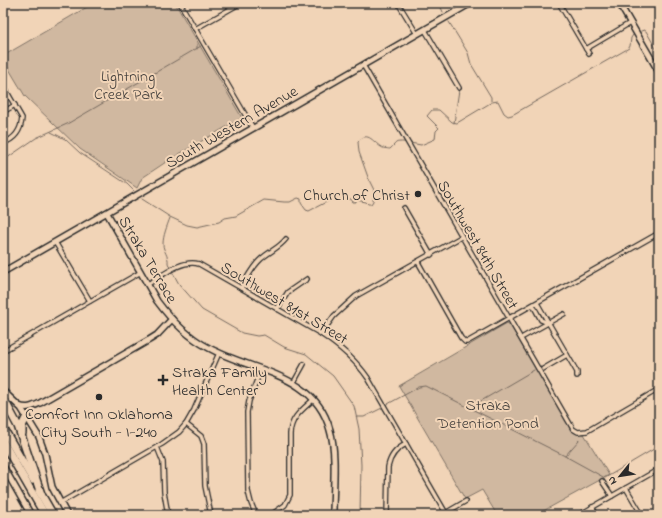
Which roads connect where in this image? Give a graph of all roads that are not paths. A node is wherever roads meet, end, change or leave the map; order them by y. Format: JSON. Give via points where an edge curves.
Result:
{"nodes":[{"id":1,"x":180,"y":3,"type":"edge"},
{"id":2,"x":241,"y":3,"type":"edge"},
{"id":3,"x":398,"y":3,"type":"edge"},
{"id":4,"x":471,"y":3,"type":"edge"},
{"id":5,"x":559,"y":3,"type":"edge"},
{"id":6,"x":619,"y":3,"type":"edge"},
{"id":7,"x":630,"y":23,"type":"junction"},
{"id":8,"x":195,"y":29,"type":"junction"},
{"id":9,"x":425,"y":30,"type":"junction"},
{"id":10,"x":417,"y":34,"type":"junction"},
{"id":11,"x":586,"y":49,"type":"junction"},
{"id":12,"x":589,"y":54,"type":"dead end"},
{"id":13,"x":363,"y":65,"type":"junction"},
{"id":14,"x":659,"y":72,"type":"edge"},
{"id":15,"x":3,"y":85,"type":"edge"},
{"id":16,"x":459,"y":88,"type":"dead end"},
{"id":17,"x":15,"y":105,"type":"junction"},
{"id":18,"x":3,"y":112,"type":"edge"},
{"id":19,"x":253,"y":128,"type":"junction"},
{"id":20,"x":3,"y":143,"type":"edge"},
{"id":21,"x":404,"y":208,"type":"dead end"},
{"id":22,"x":107,"y":213,"type":"junction"},
{"id":23,"x":659,"y":233,"type":"edge"},
{"id":24,"x":461,"y":237,"type":"junction"},
{"id":25,"x":286,"y":239,"type":"dead end"},
{"id":26,"x":55,"y":242,"type":"junction"},
{"id":27,"x":431,"y":255,"type":"junction"},
{"id":28,"x":418,"y":262,"type":"junction"},
{"id":29,"x":3,"y":272,"type":"edge"},
{"id":30,"x":141,"y":272,"type":"junction"},
{"id":31,"x":307,"y":279,"type":"dead end"},
{"id":32,"x":148,"y":284,"type":"junction"},
{"id":33,"x":241,"y":288,"type":"junction"},
{"id":34,"x":90,"y":301,"type":"junction"},
{"id":35,"x":537,"y":303,"type":"junction"},
{"id":36,"x":533,"y":305,"type":"junction"},
{"id":37,"x":277,"y":309,"type":"junction"},
{"id":38,"x":564,"y":314,"type":"dead end"},
{"id":39,"x":172,"y":319,"type":"junction"},
{"id":40,"x":509,"y":319,"type":"junction"},
{"id":41,"x":548,"y":323,"type":"junction"},
{"id":42,"x":320,"y":334,"type":"junction"},
{"id":43,"x":523,"y":338,"type":"dead end"},
{"id":44,"x":3,"y":351,"type":"edge"},
{"id":45,"x":219,"y":353,"type":"junction"},
{"id":46,"x":567,"y":355,"type":"junction"},
{"id":47,"x":304,"y":364,"type":"dead end"},
{"id":48,"x":261,"y":369,"type":"junction"},
{"id":49,"x":543,"y":369,"type":"dead end"},
{"id":50,"x":577,"y":376,"type":"dead end"},
{"id":51,"x":294,"y":382,"type":"junction"},
{"id":52,"x":659,"y":389,"type":"edge"},
{"id":53,"x":3,"y":391,"type":"edge"},
{"id":54,"x":3,"y":398,"type":"edge"},
{"id":55,"x":314,"y":399,"type":"junction"},
{"id":56,"x":19,"y":406,"type":"junction"},
{"id":57,"x":32,"y":407,"type":"junction"},
{"id":58,"x":26,"y":416,"type":"junction"},
{"id":59,"x":186,"y":424,"type":"junction"},
{"id":60,"x":3,"y":428,"type":"edge"},
{"id":61,"x":22,"y":437,"type":"junction"},
{"id":62,"x":3,"y":443,"type":"edge"},
{"id":63,"x":406,"y":444,"type":"junction"},
{"id":64,"x":157,"y":447,"type":"junction"},
{"id":65,"x":3,"y":466,"type":"edge"},
{"id":66,"x":659,"y":469,"type":"edge"},
{"id":67,"x":602,"y":481,"type":"dead end"},
{"id":68,"x":626,"y":488,"type":"junction"},
{"id":69,"x":41,"y":494,"type":"junction"},
{"id":70,"x":612,"y":496,"type":"junction"},
{"id":71,"x":466,"y":501,"type":"dead end"},
{"id":72,"x":60,"y":503,"type":"junction"},
{"id":73,"x":592,"y":507,"type":"junction"},
{"id":74,"x":659,"y":512,"type":"edge"},
{"id":75,"x":445,"y":514,"type":"edge"},
{"id":76,"x":31,"y":515,"type":"edge"},
{"id":77,"x":45,"y":515,"type":"edge"},
{"id":78,"x":53,"y":515,"type":"edge"},
{"id":79,"x":67,"y":515,"type":"edge"},
{"id":80,"x":168,"y":515,"type":"edge"},
{"id":81,"x":211,"y":515,"type":"edge"},
{"id":82,"x":256,"y":515,"type":"edge"},
{"id":83,"x":271,"y":515,"type":"edge"},
{"id":84,"x":334,"y":515,"type":"edge"},
{"id":85,"x":387,"y":515,"type":"edge"},
{"id":86,"x":579,"y":515,"type":"edge"},
{"id":87,"x":597,"y":515,"type":"edge"},
{"id":88,"x":642,"y":515,"type":"edge"},
{"id":89,"x":654,"y":515,"type":"edge"}],
"edges":[{"from":1,"to":8,"type":"street"},
{"from":2,"to":8,"type":"street"},
{"from":3,"to":10,"type":"street"},
{"from":4,"to":9,"type":"main road","name":"South Western Avenue"},
{"from":5,"to":11,"type":"street"},
{"from":6,"to":7,"type":"main road"},
{"from":7,"to":11,"type":"street"},
{"from":7,"to":14,"type":"main road"},
{"from":8,"to":19,"type":"street"},
{"from":9,"to":10,"type":"main road","name":"South Western Avenue"},
{"from":9,"to":16,"type":"street"},
{"from":10,"to":13,"type":"main road","name":"South Western Avenue"},
{"from":11,"to":12,"type":"street"},
{"from":13,"to":19,"type":"main road","name":"South Western Avenue"},
{"from":13,"to":24,"type":"street","name":"Southwest 84th Street"},
{"from":15,"to":17,"type":"street"},
{"from":17,"to":18,"type":"street"},
{"from":17,"to":20,"type":"street","via":[[22,118],[17,136]]},
{"from":19,"to":22,"type":"main road","name":"South Western Avenue"},
{"from":21,"to":27,"type":"street"},
{"from":22,"to":26,"type":"main road","name":"South Western Avenue"},
{"from":22,"to":30,"type":"main road","name":"Straka Terrace"},
{"from":23,"to":35,"type":"street"},
{"from":24,"to":27,"type":"street"},
{"from":24,"to":40,"type":"street","name":"Southwest 84th Street"},
{"from":25,"to":33,"type":"street","via":[[281,246],[258,262]]},
{"from":26,"to":29,"type":"main road","name":"South Western Avenue"},
{"from":26,"to":34,"type":"street"},
{"from":27,"to":28,"type":"street"},
{"from":28,"to":40,"type":"street","via":[[461,338],[466,342]]},
{"from":28,"to":42,"type":"street","via":[[353,298]]},
{"from":30,"to":32,"type":"main road","name":"Straka Terrace"},
{"from":30,"to":34,"type":"street"},
{"from":31,"to":37,"type":"street","via":[[288,292]]},
{"from":32,"to":33,"type":"street","name":"Southwest 81st Street","via":[[181,265],[193,263]]},
{"from":32,"to":39,"type":"main road","name":"Straka Terrace","via":[[157,301]]},
{"from":33,"to":37,"type":"street","name":"Southwest 81st Street"},
{"from":34,"to":44,"type":"street"},
{"from":35,"to":36,"type":"street"},
{"from":35,"to":41,"type":"street"},
{"from":36,"to":40,"type":"street"},
{"from":36,"to":41,"type":"street","via":[[542,320]]},
{"from":37,"to":42,"type":"street","name":"Southwest 81st Street"},
{"from":38,"to":41,"type":"street"},
{"from":39,"to":45,"type":"main road","name":"Straka Terrace","via":[[192,338]]},
{"from":39,"to":57,"type":"main road","via":[[157,335]]},
{"from":40,"to":52,"type":"street","name":"Southwest 84th Street","via":[[571,427],[578,432],[587,430]]},
{"from":41,"to":43,"type":"street"},
{"from":41,"to":46,"type":"street"},
{"from":42,"to":63,"type":"street","name":"Southwest 81st Street","via":[[344,350],[360,368]]},
{"from":45,"to":48,"type":"main road","name":"Straka Terrace"},
{"from":45,"to":59,"type":"street"},
{"from":46,"to":49,"type":"street"},
{"from":46,"to":50,"type":"street"},
{"from":47,"to":51,"type":"street"},
{"from":48,"to":51,"type":"main road","name":"Straka Terrace"},
{"from":48,"to":82,"type":"street","via":[[247,419],[248,491]]},
{"from":51,"to":55,"type":"main road","name":"Straka Terrace"},
{"from":53,"to":56,"type":"main road"},
{"from":54,"to":61,"type":"highway"},
{"from":55,"to":83,"type":"street","via":[[297,414],[291,424],[290,495],[285,505]]},
{"from":55,"to":84,"type":"main road","name":"Straka Terrace","via":[[325,415],[332,440]]},
{"from":56,"to":57,"type":"main road"},
{"from":56,"to":58,"type":"main road"},
{"from":57,"to":58,"type":"main road"},
{"from":58,"to":61,"type":"highway","via":[[22,426]]},
{"from":58,"to":72,"type":"main road","via":[[41,442],[50,482]]},
{"from":59,"to":64,"type":"street"},
{"from":59,"to":81,"type":"street","via":[[199,434],[204,444],[205,486]]},
{"from":60,"to":69,"type":"highway"},
{"from":61,"to":69,"type":"highway"},
{"from":62,"to":77,"type":"highway"},
{"from":63,"to":75,"type":"street","name":"Southwest 81st Street"},
{"from":63,"to":85,"type":"street","via":[[394,453],[388,467]]},
{"from":64,"to":72,"type":"street"},
{"from":64,"to":80,"type":"street","via":[[163,462]]},
{"from":65,"to":76,"type":"main road"},
{"from":66,"to":68,"type":"street"},
{"from":67,"to":70,"type":"street"},
{"from":68,"to":70,"type":"street"},
{"from":68,"to":88,"type":"street"},
{"from":69,"to":78,"type":"highway"},
{"from":70,"to":73,"type":"street"},
{"from":71,"to":75,"type":"street"},
{"from":72,"to":79,"type":"main road"},
{"from":73,"to":86,"type":"street"},
{"from":73,"to":87,"type":"street"},
{"from":74,"to":89,"type":"street"}]}
